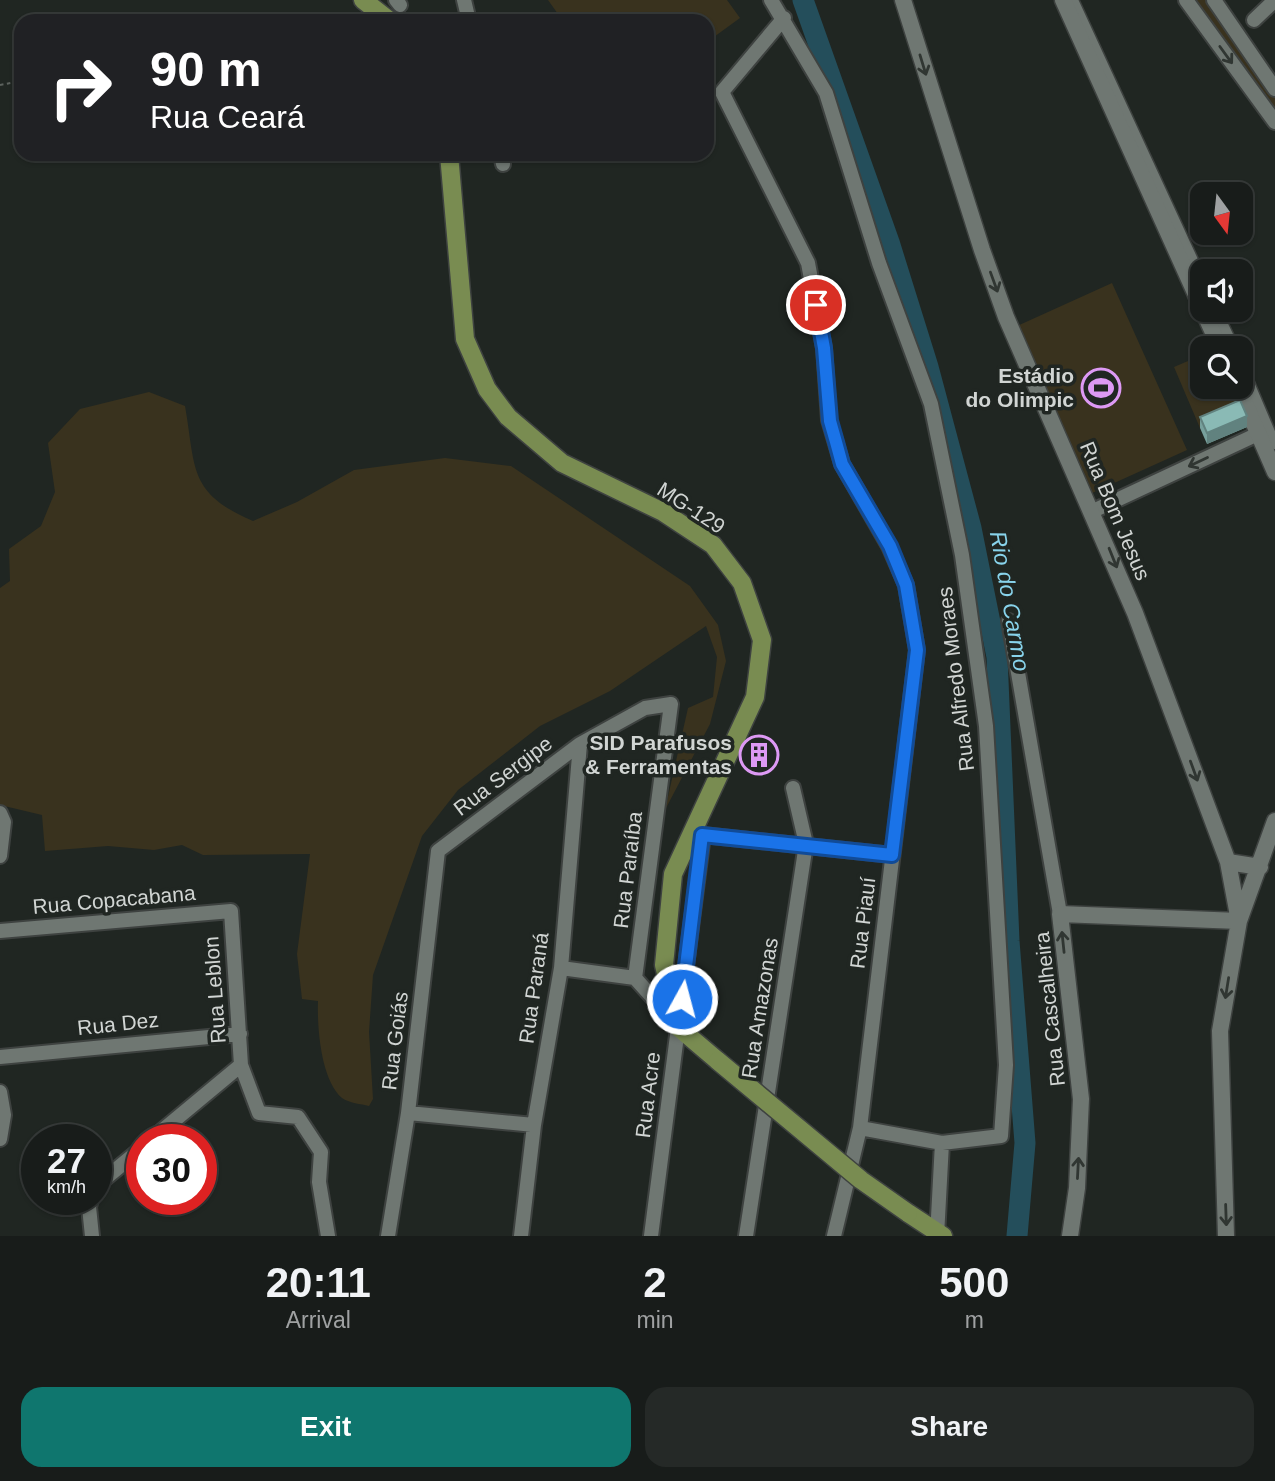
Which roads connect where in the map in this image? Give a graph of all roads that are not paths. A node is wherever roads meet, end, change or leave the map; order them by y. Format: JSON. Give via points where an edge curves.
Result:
{"nodes":[{"id":1,"x":363,"y":0,"type":"edge"},
{"id":2,"x":374,"y":0,"type":"edge"},
{"id":3,"x":771,"y":0,"type":"edge"},
{"id":4,"x":903,"y":0,"type":"edge"},
{"id":5,"x":1063,"y":0,"type":"edge"},
{"id":6,"x":1073,"y":0,"type":"edge"},
{"id":7,"x":1186,"y":0,"type":"edge"},
{"id":8,"x":1214,"y":0,"type":"edge"},
{"id":9,"x":1275,"y":0,"type":"edge"},
{"id":10,"x":394,"y":11,"type":"edge"},
{"id":11,"x":784,"y":18,"type":"junction"},
{"id":12,"x":1254,"y":20,"type":"dead end"},
{"id":13,"x":1275,"y":89,"type":"edge"},
{"id":14,"x":1275,"y":122,"type":"edge"},
{"id":15,"x":451,"y":161,"type":"edge"},
{"id":16,"x":1192,"y":259,"type":"edge"},
{"id":17,"x":1215,"y":336,"type":"edge"},
{"id":18,"x":1253,"y":392,"type":"edge"},
{"id":19,"x":1243,"y":399,"type":"edge"},
{"id":20,"x":1259,"y":433,"type":"junction"},
{"id":21,"x":1275,"y":444,"type":"edge"},
{"id":22,"x":1275,"y":472,"type":"edge"},
{"id":23,"x":1093,"y":511,"type":"junction"},
{"id":24,"x":1009,"y":621,"type":"dead end"},
{"id":25,"x":671,"y":704,"type":"joint"},
{"id":26,"x":580,"y":744,"type":"junction"},
{"id":27,"x":793,"y":788,"type":"dead end"},
{"id":28,"x":0,"y":813,"type":"edge"},
{"id":29,"x":1275,"y":821,"type":"edge"},
{"id":30,"x":806,"y":844,"type":"junction"},
{"id":31,"x":438,"y":851,"type":"joint"},
{"id":32,"x":892,"y":855,"type":"junction"},
{"id":33,"x":0,"y":856,"type":"edge"},
{"id":34,"x":1228,"y":862,"type":"junction"},
{"id":35,"x":1260,"y":867,"type":"junction"},
{"id":36,"x":231,"y":911,"type":"joint"},
{"id":37,"x":1060,"y":914,"type":"junction"},
{"id":38,"x":1239,"y":921,"type":"junction"},
{"id":39,"x":0,"y":931,"type":"edge"},
{"id":40,"x":561,"y":968,"type":"junction"},
{"id":41,"x":635,"y":978,"type":"junction"},
{"id":42,"x":678,"y":1027,"type":"junction"},
{"id":43,"x":240,"y":1034,"type":"junction"},
{"id":44,"x":0,"y":1057,"type":"edge"},
{"id":45,"x":241,"y":1065,"type":"junction"},
{"id":46,"x":0,"y":1092,"type":"edge"},
{"id":47,"x":408,"y":1114,"type":"junction"},
{"id":48,"x":170,"y":1124,"type":"edge"},
{"id":49,"x":534,"y":1125,"type":"junction"},
{"id":50,"x":860,"y":1128,"type":"junction"},
{"id":51,"x":0,"y":1139,"type":"edge"},
{"id":52,"x":942,"y":1143,"type":"junction"},
{"id":53,"x":126,"y":1161,"type":"edge"},
{"id":54,"x":112,"y":1173,"type":"edge"},
{"id":55,"x":90,"y":1215,"type":"edge"},
{"id":56,"x":939,"y":1235,"type":"edge"},
{"id":57,"x":92,"y":1236,"type":"edge"},
{"id":58,"x":328,"y":1236,"type":"edge"},
{"id":59,"x":388,"y":1236,"type":"edge"},
{"id":60,"x":521,"y":1236,"type":"edge"},
{"id":61,"x":651,"y":1236,"type":"edge"},
{"id":62,"x":746,"y":1236,"type":"edge"},
{"id":63,"x":834,"y":1236,"type":"edge"},
{"id":64,"x":1070,"y":1236,"type":"edge"},
{"id":65,"x":1226,"y":1236,"type":"edge"}],
"edges":[{"from":1,"to":10,"type":"main road"},
{"from":2,"to":10,"type":"street"},
{"from":3,"to":11,"type":"street","name":"Rua Alfredo Moraes"},
{"from":4,"to":23,"type":"street","name":"Rua Bom Jesus","one_way":true,"via":[[1006,317]]},
{"from":5,"to":17,"type":"street"},
{"from":6,"to":16,"type":"street"},
{"from":7,"to":14,"type":"street","one_way":true},
{"from":8,"to":13,"type":"street"},
{"from":9,"to":12,"type":"street"},
{"from":11,"to":32,"type":"street","name":"Rua Piauí","via":[[722,92],[808,263],[824,348],[830,421],[842,464],[890,546],[906,585],[917,650]]},
{"from":11,"to":52,"type":"street","name":"Rua Alfredo Moraes","via":[[826,93],[879,263],[931,404],[962,555],[986,726],[1006,1065],[1001,1136]]},
{"from":15,"to":42,"type":"main road","name":"MG-129","number":"MG-129","via":[[464,340],[486,389],[508,417],[562,463],[663,512],[713,545],[742,583],[762,640],[755,697],[673,874],[664,965]]},
{"from":18,"to":21,"type":"street"},
{"from":19,"to":20,"type":"street"},
{"from":20,"to":22,"type":"street"},
{"from":20,"to":23,"type":"street","one_way":true},
{"from":23,"to":34,"type":"street","name":"Rua Bom Jesus","one_way":true},
{"from":24,"to":37,"type":"street"},
{"from":25,"to":26,"type":"street","name":"Rua Sergipe","via":[[645,708]]},
{"from":25,"to":41,"type":"street","name":"Rua Paraíba"},
{"from":26,"to":31,"type":"street","name":"Rua Sergipe"},
{"from":26,"to":40,"type":"street","name":"Rua Paraná"},
{"from":27,"to":30,"type":"street","name":"Rua Amazonas"},
{"from":28,"to":33,"type":"street","via":[[4,822]]},
{"from":29,"to":35,"type":"street"},
{"from":30,"to":32,"type":"street"},
{"from":30,"to":42,"type":"street","name":"Rua Acre","via":[[702,835]]},
{"from":30,"to":62,"type":"street","name":"Rua Amazonas"},
{"from":31,"to":47,"type":"street","name":"Rua Goiás"},
{"from":32,"to":50,"type":"street","name":"Rua Piauí"},
{"from":34,"to":35,"type":"street"},
{"from":34,"to":38,"type":"street","name":"Rua Bom Jesus"},
{"from":35,"to":38,"type":"street"},
{"from":36,"to":39,"type":"street","name":"Rua Copacabana"},
{"from":36,"to":43,"type":"street","name":"Rua Leblon"},
{"from":37,"to":38,"type":"street","name":"Rua Cascalheira"},
{"from":64,"to":37,"type":"street","name":"Rua Cascalheira","one_way":true,"via":[[1081,1099]]},
{"from":38,"to":65,"type":"street","one_way":true,"via":[[1220,1031]]},
{"from":40,"to":41,"type":"street"},
{"from":40,"to":49,"type":"street","name":"Rua Paraná"},
{"from":41,"to":42,"type":"street"},
{"from":42,"to":56,"type":"main road","bridge":true,"via":[[850,1171]]},
{"from":42,"to":61,"type":"street","name":"Rua Acre"},
{"from":43,"to":44,"type":"street","name":"Rua Dez"},
{"from":43,"to":45,"type":"street","name":"Rua Leblon"},
{"from":45,"to":48,"type":"street"},
{"from":45,"to":58,"type":"street","name":"Rua Leblon","via":[[259,1113],[298,1117],[321,1152],[319,1182]]},
{"from":46,"to":51,"type":"street","via":[[4,1115]]},
{"from":47,"to":49,"type":"street"},
{"from":47,"to":59,"type":"street","name":"Rua Goiás"},
{"from":49,"to":60,"type":"street","name":"Rua Paraná"},
{"from":50,"to":52,"type":"street"},
{"from":50,"to":63,"type":"street","name":"Rua Piauí"},
{"from":52,"to":56,"type":"street"},
{"from":53,"to":54,"type":"street"},
{"from":55,"to":57,"type":"street"}]}
